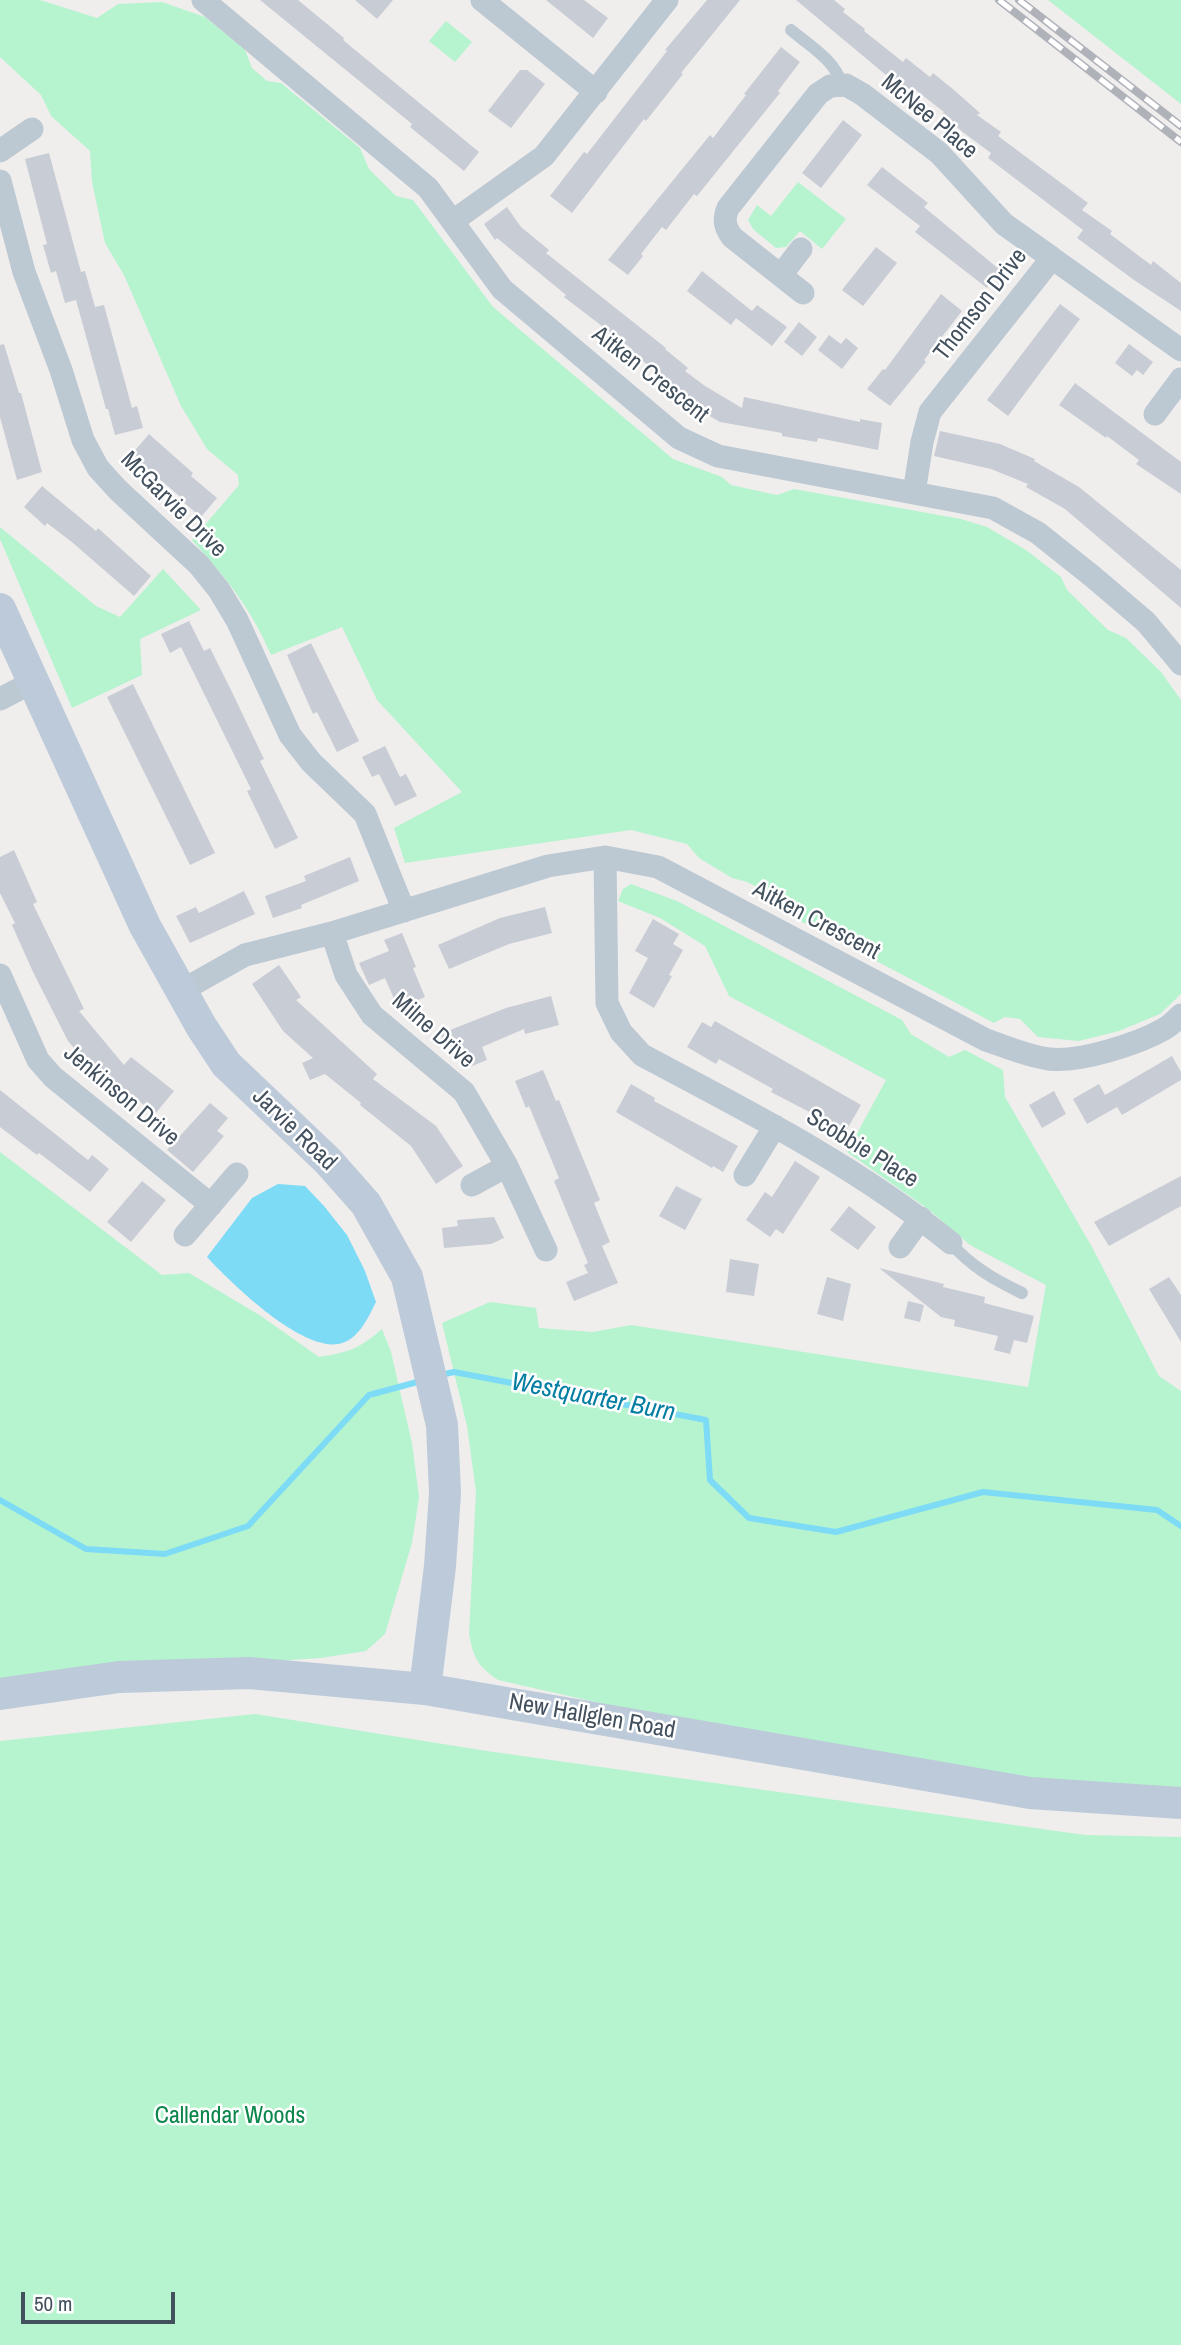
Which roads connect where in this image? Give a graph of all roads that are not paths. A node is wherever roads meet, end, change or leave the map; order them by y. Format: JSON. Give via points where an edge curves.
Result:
{"nodes":[{"id":1,"x":203,"y":0,"type":"edge"},
{"id":2,"x":482,"y":0,"type":"edge"},
{"id":3,"x":667,"y":0,"type":"edge"},
{"id":4,"x":791,"y":30,"type":"dead end"},
{"id":5,"x":842,"y":85,"type":"junction"},
{"id":6,"x":596,"y":92,"type":"junction"},
{"id":7,"x":33,"y":129,"type":"dead end"},
{"id":8,"x":0,"y":151,"type":"edge"},
{"id":9,"x":0,"y":181,"type":"edge"},
{"id":10,"x":453,"y":221,"type":"junction"},
{"id":11,"x":801,"y":249,"type":"dead end"},
{"id":12,"x":1052,"y":258,"type":"junction"},
{"id":13,"x":781,"y":275,"type":"junction"},
{"id":14,"x":803,"y":293,"type":"dead end"},
{"id":15,"x":1181,"y":350,"type":"edge"},
{"id":16,"x":1181,"y":379,"type":"edge"},
{"id":17,"x":1155,"y":414,"type":"dead end"},
{"id":18,"x":914,"y":493,"type":"junction"},
{"id":19,"x":0,"y":609,"type":"edge"},
{"id":20,"x":1179,"y":658,"type":"edge"},
{"id":21,"x":33,"y":682,"type":"junction"},
{"id":22,"x":0,"y":699,"type":"edge"},
{"id":23,"x":605,"y":857,"type":"junction"},
{"id":24,"x":404,"y":911,"type":"junction"},
{"id":25,"x":332,"y":933,"type":"junction"},
{"id":26,"x":0,"y":975,"type":"edge"},
{"id":27,"x":181,"y":991,"type":"junction"},
{"id":28,"x":1181,"y":1016,"type":"edge"},
{"id":29,"x":775,"y":1126,"type":"junction"},
{"id":30,"x":507,"y":1166,"type":"junction"},
{"id":31,"x":237,"y":1174,"type":"dead end"},
{"id":32,"x":746,"y":1175,"type":"dead end"},
{"id":33,"x":471,"y":1185,"type":"dead end"},
{"id":34,"x":211,"y":1205,"type":"junction"},
{"id":35,"x":921,"y":1218,"type":"junction"},
{"id":36,"x":185,"y":1235,"type":"dead end"},
{"id":37,"x":951,"y":1243,"type":"joint"},
{"id":38,"x":900,"y":1247,"type":"dead end"},
{"id":39,"x":546,"y":1250,"type":"dead end"},
{"id":40,"x":1022,"y":1293,"type":"dead end"},
{"id":41,"x":425,"y":1689,"type":"junction"},
{"id":42,"x":0,"y":1694,"type":"edge"},
{"id":43,"x":1181,"y":1803,"type":"edge"}],
"edges":[{"from":1,"to":10,"type":"street","name":"Aitken Crescent","via":[[428,188]]},
{"from":2,"to":6,"type":"street"},
{"from":3,"to":6,"type":"street"},
{"from":4,"to":5,"type":"lane","via":[[831,62]]},
{"from":5,"to":12,"type":"street","name":"McNee Place","via":[[862,94],[939,153],[1004,223]]},
{"from":5,"to":13,"type":"street","name":"McNee Place","via":[[818,94],[724,218],[732,237]]},
{"from":6,"to":10,"type":"street","via":[[544,156]]},
{"from":7,"to":8,"type":"street"},
{"from":9,"to":24,"type":"street","name":"McGarvie Drive","via":[[24,272],[83,440],[98,468],[200,565],[219,590],[290,735],[365,814]]},
{"from":10,"to":18,"type":"street","name":"Aitken Crescent","via":[[502,289],[678,438],[718,456]]},
{"from":11,"to":13,"type":"street"},
{"from":12,"to":15,"type":"street","name":"Thomson Drive"},
{"from":12,"to":18,"type":"street","name":"Thomson Drive","via":[[930,412]]},
{"from":13,"to":14,"type":"street","name":"McNee Place"},
{"from":16,"to":17,"type":"street"},
{"from":18,"to":20,"type":"street","name":"Aitken Crescent","via":[[993,508],[1038,533],[1146,621]]},
{"from":19,"to":21,"type":"street","name":"Jarvie Road"},
{"from":21,"to":22,"type":"street"},
{"from":21,"to":27,"type":"street","name":"Jarvie Road","via":[[145,926]]},
{"from":23,"to":24,"type":"street","name":"Aitken Crescent","via":[[548,866]]},
{"from":23,"to":28,"type":"street","name":"Aitken Crescent","via":[[658,867],[986,1040],[1021,1053],[1052,1059],[1093,1055],[1165,1029]]},
{"from":23,"to":29,"type":"street","name":"Scobbie Place","via":[[607,1003],[621,1032],[642,1055]]},
{"from":24,"to":25,"type":"street","name":"Aitken Crescent"},
{"from":25,"to":27,"type":"street","name":"Aitken Crescent","via":[[245,955]]},
{"from":25,"to":30,"type":"street","name":"Milne Drive","via":[[346,975],[372,1015],[464,1092]]},
{"from":26,"to":34,"type":"street","name":"Jenkinson Drive","via":[[38,1059],[53,1077]]},
{"from":27,"to":41,"type":"street","name":"Jarvie Road","via":[[226,1064],[328,1161],[366,1204],[407,1277],[443,1424],[442,1542]]},
{"from":29,"to":32,"type":"street","name":"Scobbie Place"},
{"from":29,"to":35,"type":"street","name":"Scobbie Place"},
{"from":30,"to":33,"type":"street"},
{"from":30,"to":39,"type":"street","name":"Milne Drive"},
{"from":31,"to":34,"type":"street"},
{"from":34,"to":36,"type":"street"},
{"from":35,"to":37,"type":"street","name":"Scobbie Place"},
{"from":35,"to":38,"type":"street","name":"Scobbie Place"},
{"from":37,"to":40,"type":"lane","name":"Scobbie Place","via":[[985,1273]]},
{"from":41,"to":42,"type":"street","name":"New Hallglen Road","via":[[248,1673],[119,1677]]},
{"from":41,"to":43,"type":"street","name":"New Hallglen Road","via":[[1030,1793]]}]}
